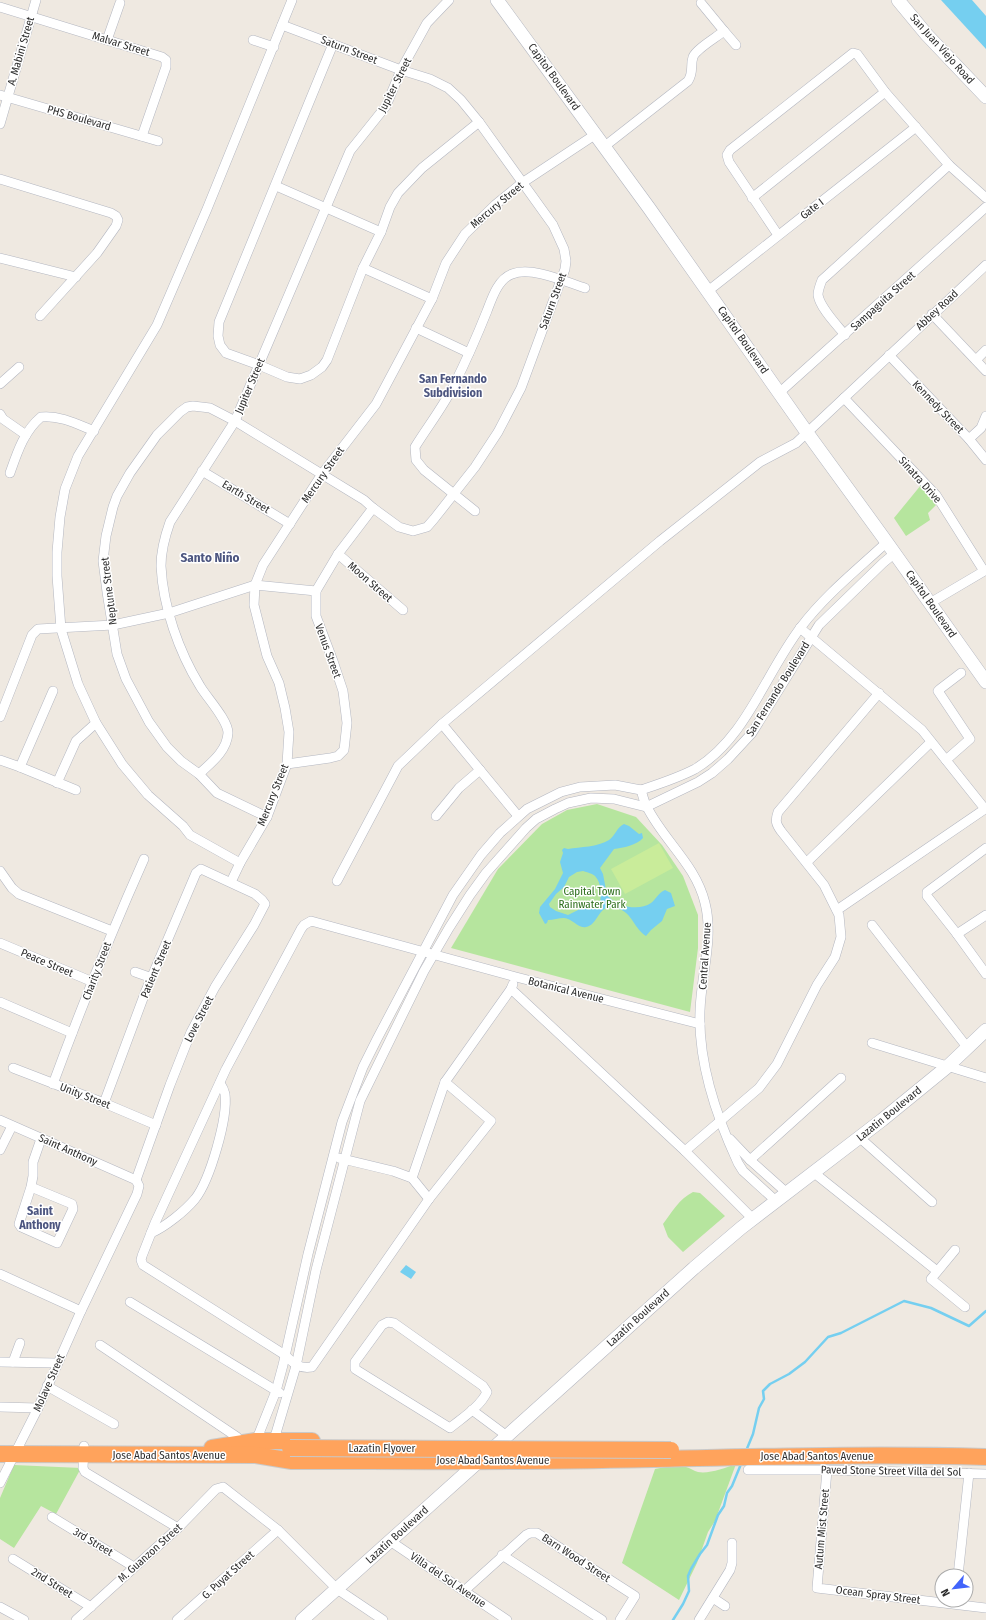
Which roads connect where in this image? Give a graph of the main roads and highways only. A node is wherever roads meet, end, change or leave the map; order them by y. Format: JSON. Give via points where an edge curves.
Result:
{"nodes":[{"id":1,"x":497,"y":0,"type":"edge"},
{"id":2,"x":898,"y":0,"type":"edge"},
{"id":3,"x":986,"y":97,"type":"edge"},
{"id":4,"x":986,"y":682,"type":"edge"},
{"id":5,"x":986,"y":1030,"type":"edge"},
{"id":6,"x":0,"y":1445,"type":"edge"},
{"id":7,"x":497,"y":1447,"type":"junction"},
{"id":8,"x":213,"y":1448,"type":"junction"},
{"id":9,"x":256,"y":1448,"type":"junction"},
{"id":10,"x":986,"y":1449,"type":"edge"},
{"id":11,"x":83,"y":1450,"type":"junction"},
{"id":12,"x":11,"y":1451,"type":"edge"},
{"id":13,"x":291,"y":1451,"type":"junction"},
{"id":14,"x":725,"y":1452,"type":"junction"},
{"id":15,"x":759,"y":1452,"type":"junction"},
{"id":16,"x":986,"y":1457,"type":"edge"},
{"id":17,"x":481,"y":1460,"type":"junction"},
{"id":18,"x":302,"y":1620,"type":"edge"}],
"edges":[{"from":1,"to":4,"type":"main road","name":"Capitol Boulevard","via":[[605,146]]},
{"from":2,"to":3,"type":"main road","name":"San Juan Viejo Road","via":[[927,35]]},
{"from":5,"to":7,"type":"main road","name":"Lazatin Boulevard","via":[[860,1138],[753,1219],[666,1293]]},
{"from":6,"to":12,"type":"highway","name":"Jose Abad Santos Avenue"},
{"from":7,"to":9,"type":"highway","name":"Jose Abad Santos Avenue","via":[[393,1441],[274,1440]]},
{"from":7,"to":14,"type":"highway","name":"Jose Abad Santos Avenue","via":[[602,1460]]},
{"from":7,"to":17,"type":"highway","name":"Jose Abad Santos Avenue"},
{"from":8,"to":9,"type":"highway","name":"Jose Abad Santos Avenue","via":[[240,1442]]},
{"from":8,"to":11,"type":"highway","name":"Jose Abad Santos Avenue"},
{"from":8,"to":13,"type":"highway","name":"Lazatin Flyover"},
{"from":9,"to":11,"type":"highway","name":"Jose Abad Santos Avenue"},
{"from":9,"to":13,"type":"highway","name":"Lazatin Flyover"},
{"from":9,"to":17,"type":"highway","name":"Jose Abad Santos Avenue","via":[[292,1461]]},
{"from":10,"to":15,"type":"highway","name":"Jose Abad Santos Avenue","via":[[927,1447]]},
{"from":11,"to":12,"type":"highway","name":"Jose Abad Santos Avenue"},
{"from":13,"to":14,"type":"highway","name":"Lazatin Flyover"},
{"from":14,"to":15,"type":"highway","name":"Jose Abad Santos Avenue"},
{"from":15,"to":16,"type":"highway","name":"Jose Abad Santos Avenue"},
{"from":17,"to":18,"type":"main road","name":"Lazatin Boulevard"}]}
